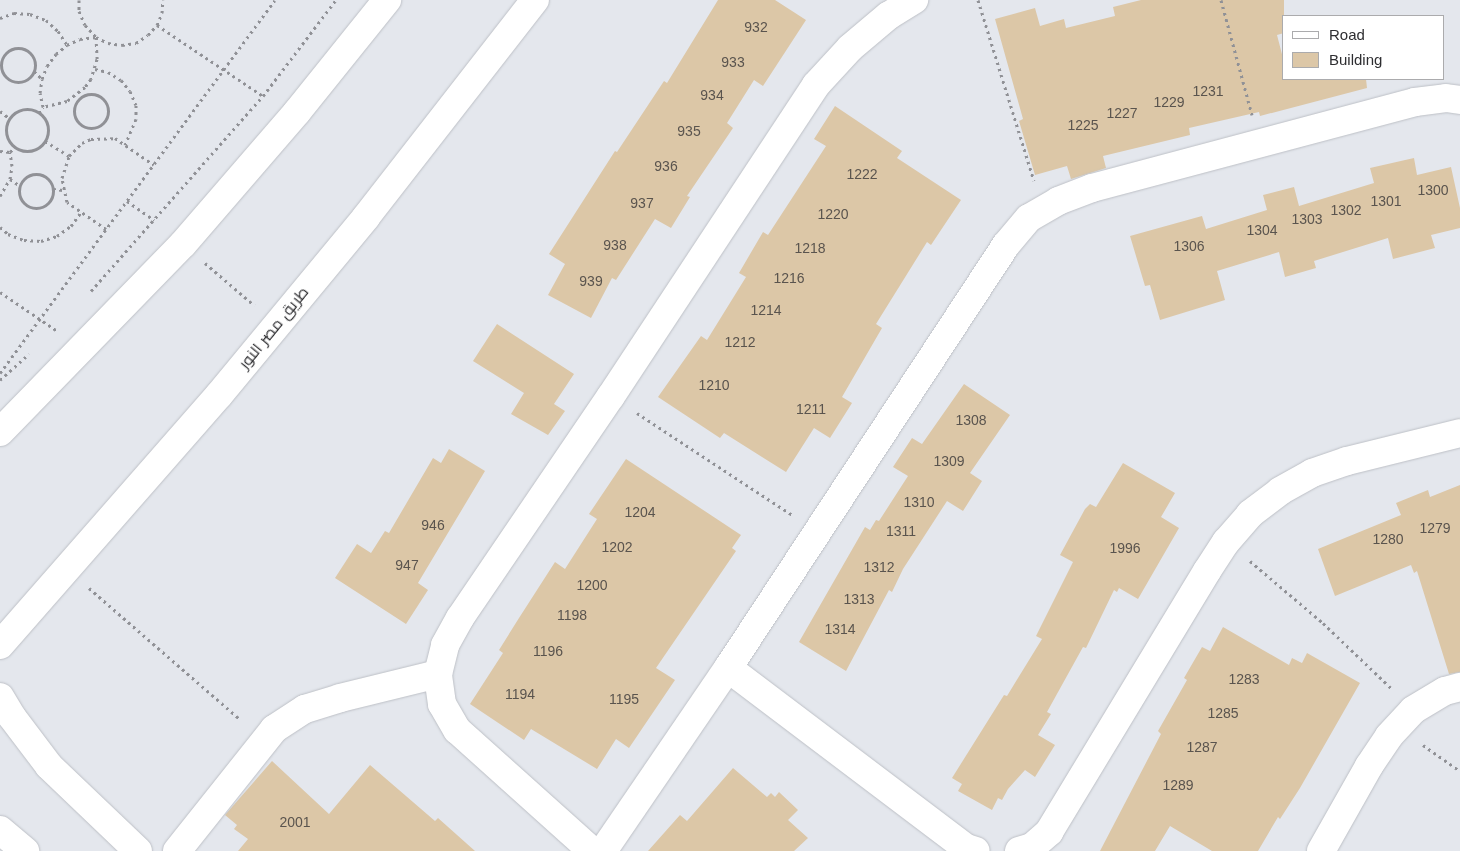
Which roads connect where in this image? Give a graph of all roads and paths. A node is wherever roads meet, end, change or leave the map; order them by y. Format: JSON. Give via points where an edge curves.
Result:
{"nodes":[{"id":1,"x":79,"y":0,"type":"edge"},
{"id":2,"x":163,"y":0,"type":"edge"},
{"id":3,"x":275,"y":0,"type":"edge"},
{"id":4,"x":336,"y":0,"type":"edge"},
{"id":5,"x":388,"y":0,"type":"edge"},
{"id":6,"x":535,"y":0,"type":"edge"},
{"id":7,"x":914,"y":0,"type":"edge"},
{"id":8,"x":978,"y":0,"type":"edge"},
{"id":9,"x":1220,"y":0,"type":"edge"},
{"id":10,"x":0,"y":18,"type":"edge"},
{"id":11,"x":157,"y":25,"type":"junction"},
{"id":12,"x":96,"y":37,"type":"junction"},
{"id":13,"x":67,"y":45,"type":"junction"},
{"id":14,"x":0,"y":67,"type":"edge"},
{"id":15,"x":95,"y":69,"type":"junction"},
{"id":16,"x":224,"y":70,"type":"junction"},
{"id":17,"x":34,"y":71,"type":"junction"},
{"id":18,"x":42,"y":79,"type":"junction"},
{"id":19,"x":79,"y":96,"type":"junction"},
{"id":20,"x":263,"y":96,"type":"junction"},
{"id":21,"x":1460,"y":100,"type":"edge"},
{"id":22,"x":43,"y":107,"type":"junction"},
{"id":23,"x":0,"y":112,"type":"edge"},
{"id":24,"x":40,"y":113,"type":"junction"},
{"id":25,"x":9,"y":118,"type":"junction"},
{"id":26,"x":97,"y":128,"type":"junction"},
{"id":27,"x":100,"y":137,"type":"junction"},
{"id":28,"x":45,"y":141,"type":"junction"},
{"id":29,"x":1259,"y":144,"type":"junction"},
{"id":30,"x":125,"y":145,"type":"junction"},
{"id":31,"x":14,"y":148,"type":"junction"},
{"id":32,"x":0,"y":151,"type":"edge"},
{"id":33,"x":10,"y":152,"type":"junction"},
{"id":34,"x":69,"y":156,"type":"junction"},
{"id":35,"x":154,"y":165,"type":"junction"},
{"id":36,"x":10,"y":179,"type":"junction"},
{"id":37,"x":19,"y":185,"type":"junction"},
{"id":38,"x":53,"y":189,"type":"junction"},
{"id":39,"x":63,"y":190,"type":"junction"},
{"id":40,"x":0,"y":196,"type":"edge"},
{"id":41,"x":127,"y":201,"type":"junction"},
{"id":42,"x":1043,"y":210,"type":"junction"},
{"id":43,"x":81,"y":212,"type":"junction"},
{"id":44,"x":154,"y":220,"type":"junction"},
{"id":45,"x":0,"y":227,"type":"edge"},
{"id":46,"x":106,"y":229,"type":"junction"},
{"id":47,"x":183,"y":244,"type":"junction"},
{"id":48,"x":0,"y":292,"type":"edge"},
{"id":49,"x":89,"y":293,"type":"dead end"},
{"id":50,"x":40,"y":319,"type":"junction"},
{"id":51,"x":62,"y":323,"type":"dead end"},
{"id":52,"x":277,"y":325,"type":"junction"},
{"id":53,"x":56,"y":330,"type":"junction"},
{"id":54,"x":49,"y":336,"type":"dead end"},
{"id":55,"x":35,"y":349,"type":"dead end"},
{"id":56,"x":0,"y":373,"type":"edge"},
{"id":57,"x":0,"y":380,"type":"edge"},
{"id":58,"x":611,"y":396,"type":"junction"},
{"id":59,"x":0,"y":432,"type":"edge"},
{"id":60,"x":1460,"y":433,"type":"edge"},
{"id":61,"x":818,"y":532,"type":"junction"},
{"id":62,"x":1226,"y":542,"type":"junction"},
{"id":63,"x":68,"y":569,"type":"junction"},
{"id":64,"x":0,"y":645,"type":"edge"},
{"id":65,"x":728,"y":668,"type":"junction"},
{"id":66,"x":438,"y":674,"type":"junction"},
{"id":67,"x":1460,"y":687,"type":"edge"},
{"id":68,"x":0,"y":697,"type":"edge"},
{"id":69,"x":1406,"y":718,"type":"junction"},
{"id":70,"x":264,"y":740,"type":"junction"},
{"id":71,"x":1460,"y":771,"type":"edge"},
{"id":72,"x":0,"y":830,"type":"edge"},
{"id":73,"x":25,"y":851,"type":"edge"},
{"id":74,"x":138,"y":851,"type":"edge"},
{"id":75,"x":177,"y":851,"type":"edge"},
{"id":76,"x":592,"y":851,"type":"edge"},
{"id":77,"x":603,"y":851,"type":"edge"},
{"id":78,"x":976,"y":851,"type":"edge"},
{"id":79,"x":1019,"y":851,"type":"edge"},
{"id":80,"x":1321,"y":851,"type":"edge"}],
"edges":[{"from":1,"to":12,"type":"path","via":[[79,11],[85,25]]},
{"from":2,"to":11,"type":"path"},
{"from":3,"to":16,"type":"path"},
{"from":4,"to":20,"type":"path"},
{"from":5,"to":47,"type":"street"},
{"from":6,"to":52,"type":"street","name":"طريق مصر النور","via":[[366,217]]},
{"from":7,"to":58,"type":"street","via":[[888,16],[850,48],[816,85]]},
{"from":8,"to":42,"type":"path"},
{"from":9,"to":29,"type":"path"},
{"from":10,"to":13,"type":"path","via":[[14,13],[46,20]]},
{"from":11,"to":12,"type":"path","via":[[136,42],[122,45]]},
{"from":11,"to":16,"type":"path"},
{"from":12,"to":13,"type":"path"},
{"from":12,"to":15,"type":"path"},
{"from":13,"to":18,"type":"path","via":[[47,66]]},
{"from":14,"to":17,"type":"path","via":[[11,81],[20,82]]},
{"from":14,"to":17,"type":"path","via":[[1,58],[7,51],[15,47],[25,48],[32,54]]},
{"from":15,"to":19,"type":"path"},
{"from":15,"to":30,"type":"path","via":[[121,80],[136,105],[136,119]]},
{"from":16,"to":20,"type":"path"},
{"from":16,"to":35,"type":"path"},
{"from":17,"to":18,"type":"path"},
{"from":18,"to":22,"type":"path"},
{"from":19,"to":22,"type":"path","via":[[55,106]]},
{"from":19,"to":26,"type":"path","via":[[73,112],[76,120],[89,129]]},
{"from":19,"to":26,"type":"path","via":[[97,95],[104,99],[108,115],[105,123]]},
{"from":20,"to":44,"type":"path"},
{"from":21,"to":29,"type":"street","via":[[1446,98],[1415,102]]},
{"from":22,"to":24,"type":"path"},
{"from":23,"to":25,"type":"path"},
{"from":24,"to":25,"type":"path","via":[[23,109]]},
{"from":24,"to":28,"type":"path","via":[[48,126]]},
{"from":25,"to":31,"type":"path","via":[[5,134]]},
{"from":26,"to":27,"type":"path"},
{"from":27,"to":30,"type":"path","via":[[115,138]]},
{"from":27,"to":34,"type":"path","via":[[82,143]]},
{"from":28,"to":31,"type":"path","via":[[31,151]]},
{"from":28,"to":34,"type":"path"},
{"from":29,"to":42,"type":"street","via":[[1092,188]]},
{"from":30,"to":35,"type":"path"},
{"from":31,"to":33,"type":"path"},
{"from":32,"to":33,"type":"path"},
{"from":33,"to":36,"type":"path"},
{"from":34,"to":39,"type":"path","via":[[62,178]]},
{"from":35,"to":41,"type":"path"},
{"from":36,"to":37,"type":"path"},
{"from":36,"to":40,"type":"path"},
{"from":37,"to":38,"type":"path","via":[[25,177],[42,174],[50,180]]},
{"from":37,"to":38,"type":"path","via":[[18,194],[29,208],[47,205]]},
{"from":38,"to":39,"type":"path"},
{"from":39,"to":43,"type":"path","via":[[67,202]]},
{"from":41,"to":44,"type":"path"},
{"from":41,"to":46,"type":"path"},
{"from":42,"to":61,"type":"street","via":[[1029,218],[1006,245]]},
{"from":43,"to":45,"type":"path","via":[[71,226],[57,236],[41,241],[24,240]]},
{"from":43,"to":46,"type":"path"},
{"from":44,"to":49,"type":"path"},
{"from":46,"to":50,"type":"path"},
{"from":47,"to":52,"type":"path"},
{"from":47,"to":59,"type":"street"},
{"from":48,"to":50,"type":"path"},
{"from":50,"to":53,"type":"path"},
{"from":50,"to":56,"type":"path"},
{"from":51,"to":53,"type":"path"},
{"from":52,"to":63,"type":"street","name":"طريق مصر النور"},
{"from":53,"to":54,"type":"path"},
{"from":55,"to":57,"type":"path"},
{"from":58,"to":61,"type":"path"},
{"from":58,"to":66,"type":"street","via":[[460,618],[446,645]]},
{"from":60,"to":62,"type":"street","via":[[1312,473],[1280,491],[1250,514]]},
{"from":61,"to":65,"type":"street"},
{"from":62,"to":69,"type":"path","via":[[1323,623]]},
{"from":62,"to":79,"type":"street","via":[[1049,832],[1032,846]]},
{"from":63,"to":64,"type":"street","name":"طريق مصر النور"},
{"from":63,"to":70,"type":"path"},
{"from":65,"to":77,"type":"street"},
{"from":65,"to":78,"type":"street","via":[[966,848]]},
{"from":66,"to":70,"type":"street","via":[[305,709],[274,729]]},
{"from":66,"to":76,"type":"street","via":[[442,704],[457,730]]},
{"from":67,"to":69,"type":"street","via":[[1444,691]]},
{"from":68,"to":74,"type":"street","via":[[49,766]]},
{"from":69,"to":71,"type":"path"},
{"from":69,"to":80,"type":"street","via":[[1369,766]]},
{"from":70,"to":75,"type":"street"},
{"from":72,"to":73,"type":"street"}]}
